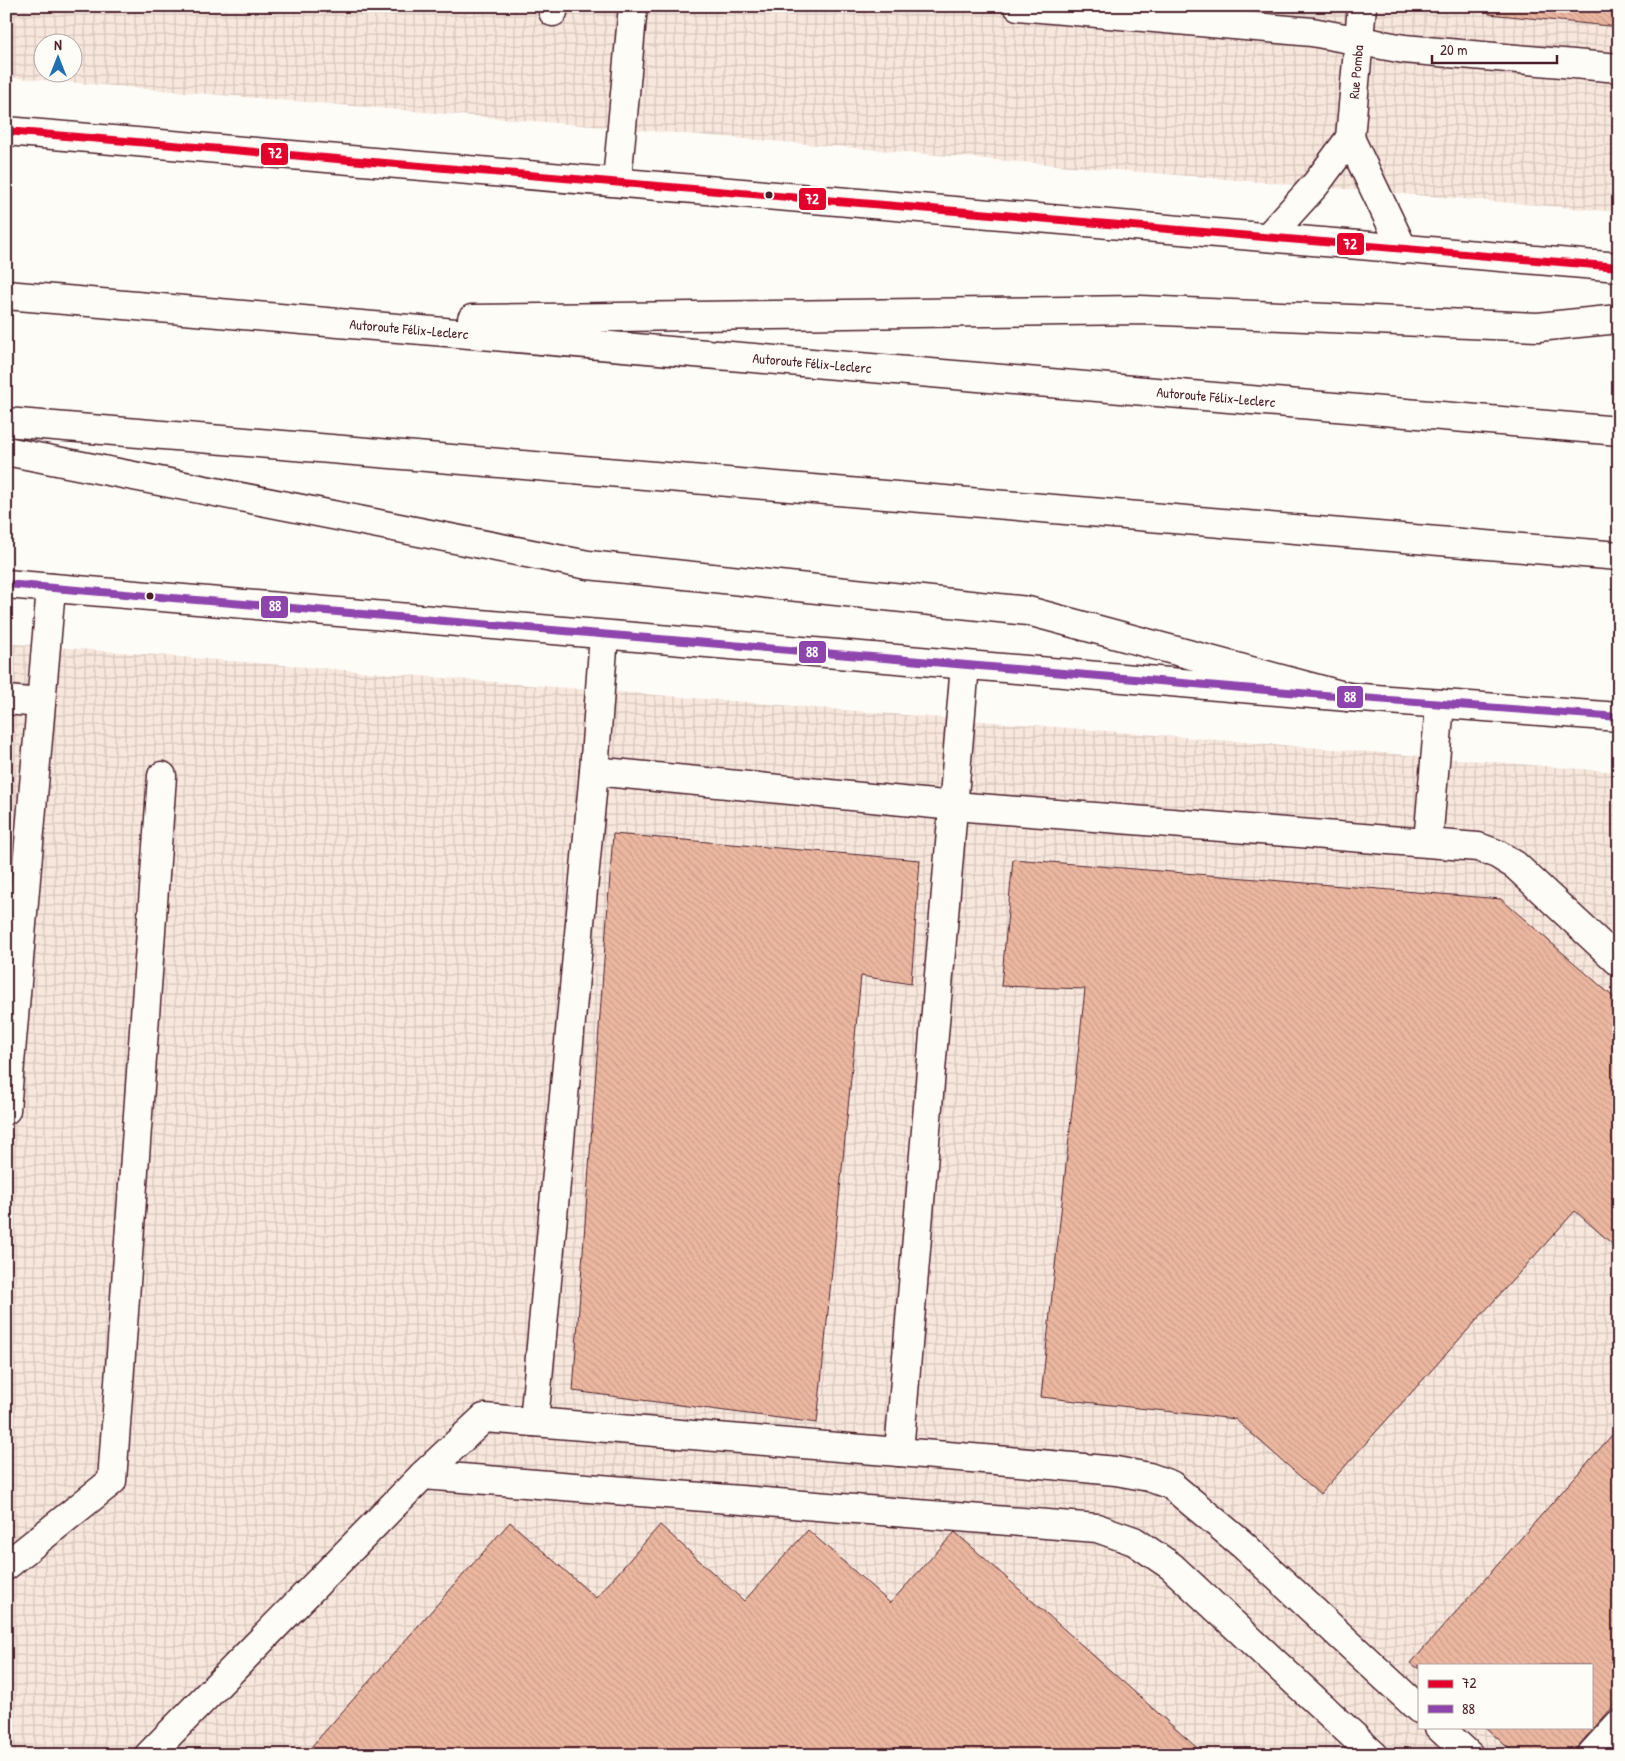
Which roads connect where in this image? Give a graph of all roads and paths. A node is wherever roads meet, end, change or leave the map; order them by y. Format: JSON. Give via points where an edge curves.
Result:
{"nodes":[{"id":1,"x":633,"y":6,"type":"edge"},
{"id":2,"x":1018,"y":6,"type":"edge"},
{"id":3,"x":1362,"y":6,"type":"edge"},
{"id":4,"x":1359,"y":40,"type":"junction"},
{"id":5,"x":1619,"y":68,"type":"edge"},
{"id":6,"x":6,"y":131,"type":"edge"},
{"id":7,"x":1350,"y":138,"type":"junction"},
{"id":8,"x":617,"y":181,"type":"junction"},
{"id":9,"x":1268,"y":237,"type":"junction"},
{"id":10,"x":1403,"y":248,"type":"junction"},
{"id":11,"x":1619,"y":267,"type":"edge"},
{"id":12,"x":6,"y":295,"type":"edge"},
{"id":13,"x":1619,"y":319,"type":"edge"},
{"id":14,"x":312,"y":321,"type":"junction"},
{"id":15,"x":6,"y":422,"type":"edge"},
{"id":16,"x":1619,"y":431,"type":"edge"},
{"id":17,"x":6,"y":451,"type":"edge"},
{"id":18,"x":1619,"y":556,"type":"edge"},
{"id":19,"x":6,"y":584,"type":"edge"},
{"id":20,"x":51,"y":588,"type":"junction"},
{"id":21,"x":604,"y":635,"type":"junction"},
{"id":22,"x":965,"y":665,"type":"junction"},
{"id":23,"x":1348,"y":697,"type":"junction"},
{"id":24,"x":6,"y":700,"type":"edge"},
{"id":25,"x":41,"y":703,"type":"junction"},
{"id":26,"x":1440,"y":704,"type":"junction"},
{"id":27,"x":1619,"y":717,"type":"edge"},
{"id":28,"x":594,"y":771,"type":"junction"},
{"id":29,"x":162,"y":776,"type":"dead end"},
{"id":30,"x":954,"y":806,"type":"junction"},
{"id":31,"x":1428,"y":842,"type":"junction"},
{"id":32,"x":1619,"y":962,"type":"edge"},
{"id":33,"x":6,"y":1110,"type":"edge"},
{"id":34,"x":534,"y":1422,"type":"junction"},
{"id":35,"x":899,"y":1452,"type":"junction"},
{"id":36,"x":424,"y":1474,"type":"junction"},
{"id":37,"x":6,"y":1566,"type":"edge"},
{"id":38,"x":1418,"y":1708,"type":"edge"},
{"id":39,"x":1619,"y":1724,"type":"edge"},
{"id":40,"x":1440,"y":1728,"type":"edge"},
{"id":41,"x":149,"y":1755,"type":"edge"},
{"id":42,"x":1374,"y":1755,"type":"edge"},
{"id":43,"x":1469,"y":1755,"type":"edge"},
{"id":44,"x":1591,"y":1755,"type":"edge"}],
"edges":[{"from":1,"to":8,"type":"main road"},
{"from":2,"to":4,"type":"main road","via":[[1312,32]]},
{"from":3,"to":4,"type":"main road","name":"Rue Pomba"},
{"from":4,"to":5,"type":"main road","via":[[1404,49]]},
{"from":4,"to":7,"type":"main road","name":"Rue Pomba"},
{"from":6,"to":8,"type":"main road"},
{"from":7,"to":9,"type":"main road","via":[[1316,184]]},
{"from":7,"to":10,"type":"main road"},
{"from":8,"to":9,"type":"main road"},
{"from":9,"to":10,"type":"main road"},
{"from":10,"to":11,"type":"main road"},
{"from":12,"to":14,"type":"main road","name":"Autoroute Félix-Leclerc"},
{"from":13,"to":14,"type":"main road","via":[[1538,327],[1140,310]]},
{"from":14,"to":16,"type":"main road","name":"Autoroute Félix-Leclerc"},
{"from":15,"to":18,"type":"main road"},
{"from":17,"to":23,"type":"main road","via":[[588,565],[1028,611]]},
{"from":19,"to":20,"type":"main road"},
{"from":20,"to":21,"type":"main road"},
{"from":20,"to":25,"type":"main road"},
{"from":21,"to":22,"type":"main road"},
{"from":21,"to":28,"type":"main road"},
{"from":22,"to":23,"type":"main road"},
{"from":22,"to":30,"type":"main road"},
{"from":23,"to":26,"type":"main road"},
{"from":24,"to":25,"type":"main road"},
{"from":25,"to":33,"type":"main road"},
{"from":26,"to":27,"type":"main road"},
{"from":26,"to":31,"type":"main road"},
{"from":28,"to":30,"type":"main road"},
{"from":28,"to":34,"type":"main road"},
{"from":29,"to":37,"type":"main road","via":[[112,1481]]},
{"from":30,"to":31,"type":"main road"},
{"from":30,"to":35,"type":"main road"},
{"from":31,"to":32,"type":"main road","via":[[1478,847],[1516,865]]},
{"from":34,"to":35,"type":"main road"},
{"from":34,"to":36,"type":"main road","via":[[484,1418]]},
{"from":35,"to":38,"type":"main road","via":[[1116,1471],[1150,1477],[1170,1485],[1243,1545]]},
{"from":36,"to":41,"type":"main road"},
{"from":36,"to":42,"type":"main road","via":[[1097,1528],[1134,1541],[1172,1566]]},
{"from":39,"to":44,"type":"main road"},
{"from":40,"to":43,"type":"main road"}]}
